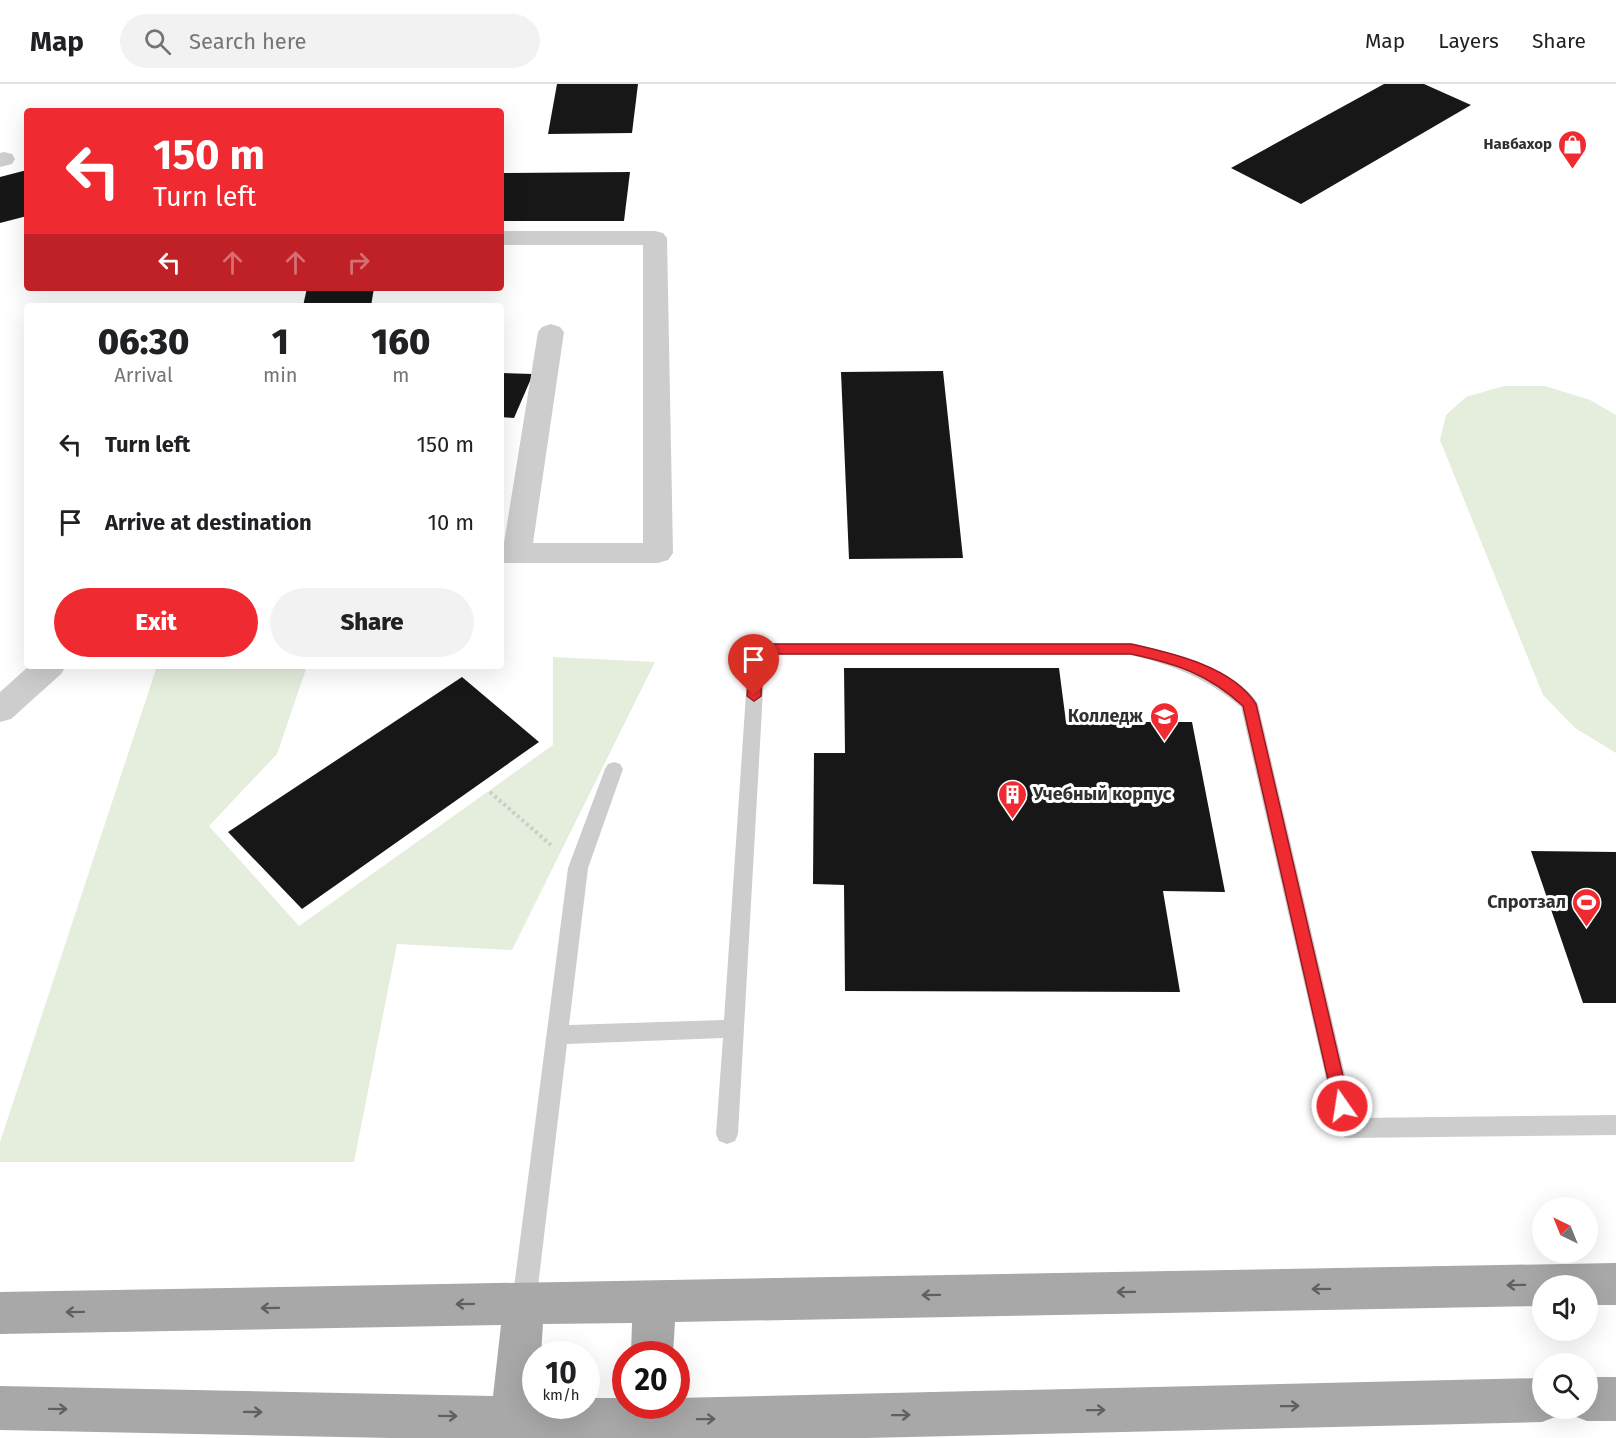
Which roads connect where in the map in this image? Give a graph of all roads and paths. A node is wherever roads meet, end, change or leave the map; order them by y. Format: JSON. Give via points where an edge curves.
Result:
{"nodes":[{"id":1,"x":504,"y":238,"type":"edge"},
{"id":2,"x":551,"y":332,"type":"dead end"},
{"id":3,"x":509,"y":553,"type":"edge"},
{"id":4,"x":47,"y":669,"type":"edge"},
{"id":5,"x":0,"y":710,"type":"edge"},
{"id":6,"x":614,"y":769,"type":"dead end"},
{"id":7,"x":490,"y":792,"type":"dead end"},
{"id":8,"x":578,"y":868,"type":"junction"},
{"id":9,"x":734,"y":1029,"type":"junction"},
{"id":10,"x":557,"y":1035,"type":"junction"},
{"id":11,"x":1616,"y":1125,"type":"edge"},
{"id":12,"x":727,"y":1134,"type":"dead end"},
{"id":13,"x":1616,"y":1284,"type":"edge"},
{"id":14,"x":655,"y":1300,"type":"junction"},
{"id":15,"x":524,"y":1303,"type":"junction"},
{"id":16,"x":0,"y":1313,"type":"edge"},
{"id":17,"x":653,"y":1341,"type":"edge"},
{"id":18,"x":1598,"y":1399,"type":"edge"},
{"id":19,"x":1616,"y":1399,"type":"edge"},
{"id":20,"x":1532,"y":1400,"type":"edge"},
{"id":21,"x":0,"y":1408,"type":"edge"},
{"id":22,"x":647,"y":1421,"type":"edge"},
{"id":23,"x":512,"y":1427,"type":"edge"}],
"edges":[{"from":1,"to":3,"type":"street","via":[[655,238],[658,553]]},
{"from":2,"to":3,"type":"street"},
{"from":4,"to":5,"type":"street"},
{"from":6,"to":8,"type":"lane"},
{"from":7,"to":8,"type":"path"},
{"from":8,"to":10,"type":"lane"},
{"from":9,"to":10,"type":"lane"},
{"from":9,"to":11,"type":"lane","via":[[757,649],[1131,649],[1170,657],[1205,671],[1249,704],[1347,1128]]},
{"from":9,"to":12,"type":"lane"},
{"from":10,"to":15,"type":"lane"},
{"from":13,"to":14,"type":"main road","one_way":true},
{"from":14,"to":15,"type":"main road"},
{"from":14,"to":17,"type":"main road"},
{"from":15,"to":16,"type":"main road","one_way":true},
{"from":15,"to":23,"type":"main road"},
{"from":18,"to":19,"type":"main road"},
{"from":22,"to":20,"type":"main road","one_way":true},
{"from":21,"to":23,"type":"main road","one_way":true},
{"from":22,"to":23,"type":"main road"}]}
